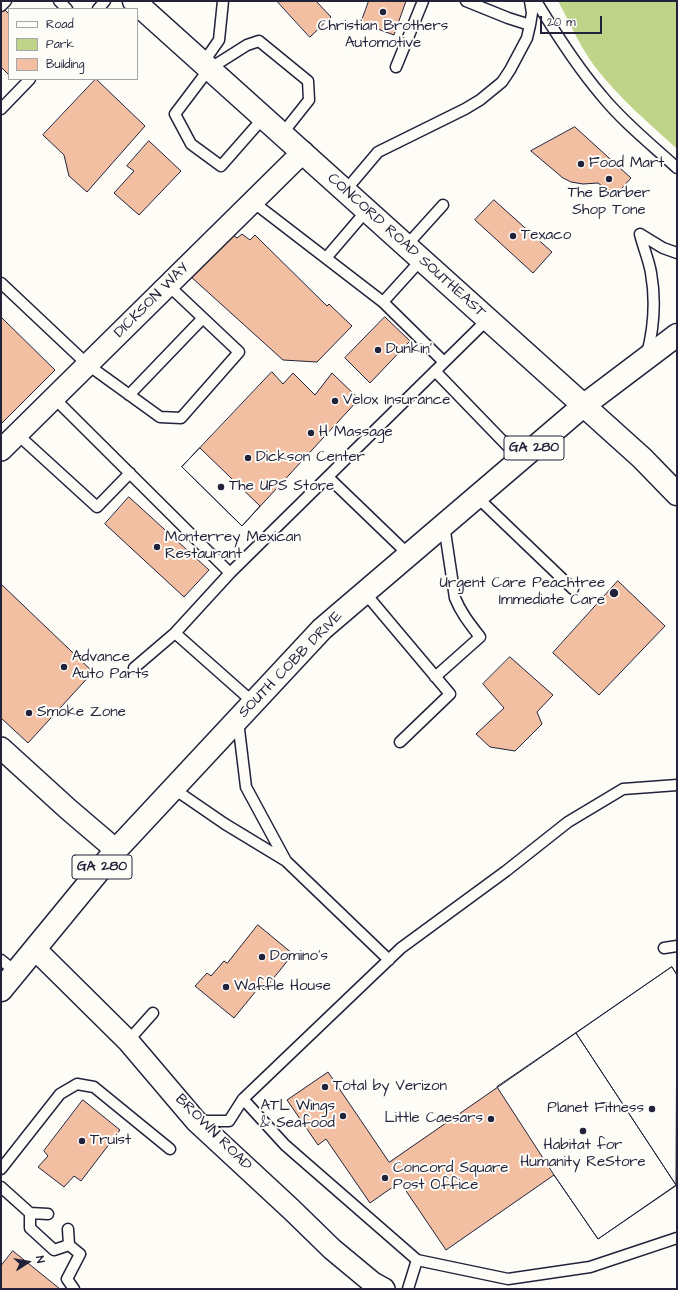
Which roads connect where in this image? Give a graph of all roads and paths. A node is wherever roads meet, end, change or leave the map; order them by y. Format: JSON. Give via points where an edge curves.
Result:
{"nodes":[{"id":1,"x":6,"y":1,"type":"edge"},
{"id":2,"x":134,"y":1,"type":"edge"},
{"id":3,"x":223,"y":1,"type":"edge"},
{"id":4,"x":423,"y":1,"type":"edge"},
{"id":5,"x":466,"y":1,"type":"edge"},
{"id":6,"x":530,"y":1,"type":"edge"},
{"id":7,"x":536,"y":1,"type":"edge"},
{"id":8,"x":1,"y":6,"type":"edge"},
{"id":9,"x":530,"y":25,"type":"junction"},
{"id":10,"x":206,"y":66,"type":"junction"},
{"id":11,"x":396,"y":67,"type":"dead end"},
{"id":12,"x":29,"y":80,"type":"edge"},
{"id":13,"x":1,"y":109,"type":"edge"},
{"id":14,"x":264,"y":117,"type":"junction"},
{"id":15,"x":282,"y":134,"type":"junction"},
{"id":16,"x":303,"y":152,"type":"junction"},
{"id":17,"x":677,"y":168,"type":"edge"},
{"id":18,"x":345,"y":191,"type":"junction"},
{"id":19,"x":252,"y":202,"type":"junction"},
{"id":20,"x":443,"y":205,"type":"dead end"},
{"id":21,"x":366,"y":210,"type":"junction"},
{"id":22,"x":414,"y":253,"type":"junction"},
{"id":23,"x":677,"y":253,"type":"edge"},
{"id":24,"x":326,"y":258,"type":"junction"},
{"id":25,"x":1,"y":283,"type":"edge"},
{"id":26,"x":168,"y":285,"type":"junction"},
{"id":27,"x":384,"y":302,"type":"junction"},
{"id":28,"x":203,"y":318,"type":"junction"},
{"id":29,"x":487,"y":320,"type":"junction"},
{"id":30,"x":677,"y":335,"type":"edge"},
{"id":31,"x":645,"y":359,"type":"junction"},
{"id":32,"x":444,"y":362,"type":"junction"},
{"id":33,"x":88,"y":365,"type":"junction"},
{"id":34,"x":435,"y":371,"type":"junction"},
{"id":35,"x":129,"y":395,"type":"junction"},
{"id":36,"x":54,"y":398,"type":"junction"},
{"id":37,"x":583,"y":406,"type":"junction"},
{"id":38,"x":17,"y":434,"type":"junction"},
{"id":39,"x":1,"y":450,"type":"edge"},
{"id":40,"x":520,"y":459,"type":"junction"},
{"id":41,"x":130,"y":473,"type":"junction"},
{"id":42,"x":328,"y":477,"type":"junction"},
{"id":43,"x":677,"y":494,"type":"edge"},
{"id":44,"x":477,"y":497,"type":"junction"},
{"id":45,"x":444,"y":525,"type":"junction"},
{"id":46,"x":409,"y":555,"type":"junction"},
{"id":47,"x":230,"y":573,"type":"junction"},
{"id":48,"x":572,"y":588,"type":"dead end"},
{"id":49,"x":365,"y":593,"type":"junction"},
{"id":50,"x":175,"y":633,"type":"junction"},
{"id":51,"x":134,"y":668,"type":"dead end"},
{"id":52,"x":435,"y":677,"type":"junction"},
{"id":53,"x":254,"y":703,"type":"junction"},
{"id":54,"x":238,"y":720,"type":"junction"},
{"id":55,"x":400,"y":742,"type":"dead end"},
{"id":56,"x":1,"y":748,"type":"edge"},
{"id":57,"x":677,"y":785,"type":"edge"},
{"id":58,"x":174,"y":789,"type":"junction"},
{"id":59,"x":116,"y":850,"type":"junction"},
{"id":60,"x":286,"y":861,"type":"junction"},
{"id":61,"x":677,"y":946,"type":"edge"},
{"id":62,"x":664,"y":948,"type":"dead end"},
{"id":63,"x":35,"y":949,"type":"junction"},
{"id":64,"x":389,"y":960,"type":"junction"},
{"id":65,"x":8,"y":966,"type":"edge"},
{"id":66,"x":1,"y":990,"type":"edge"},
{"id":67,"x":153,"y":1013,"type":"dead end"},
{"id":68,"x":128,"y":1041,"type":"junction"},
{"id":69,"x":243,"y":1099,"type":"junction"},
{"id":70,"x":196,"y":1121,"type":"junction"},
{"id":71,"x":170,"y":1149,"type":"dead end"},
{"id":72,"x":1,"y":1169,"type":"edge"},
{"id":73,"x":1,"y":1187,"type":"edge"},
{"id":74,"x":30,"y":1213,"type":"junction"},
{"id":75,"x":48,"y":1214,"type":"dead end"},
{"id":76,"x":68,"y":1229,"type":"dead end"},
{"id":77,"x":677,"y":1238,"type":"edge"},
{"id":78,"x":69,"y":1245,"type":"junction"},
{"id":79,"x":417,"y":1260,"type":"junction"},
{"id":80,"x":74,"y":1289,"type":"edge"},
{"id":81,"x":384,"y":1289,"type":"edge"},
{"id":82,"x":408,"y":1289,"type":"edge"}],
"edges":[{"from":1,"to":8,"type":"lane"},
{"from":2,"to":10,"type":"main road","name":"CONCORD ROAD SOUTHEAST"},
{"from":3,"to":10,"type":"lane","via":[[219,40]]},
{"from":4,"to":11,"type":"lane"},
{"from":5,"to":9,"type":"lane"},
{"from":6,"to":9,"type":"lane"},
{"from":7,"to":17,"type":"lane","via":[[558,39],[602,97]]},
{"from":9,"to":18,"type":"lane","via":[[527,38],[502,82],[465,109],[378,152]]},
{"from":10,"to":14,"type":"main road","name":"CONCORD ROAD SOUTHEAST"},
{"from":10,"to":14,"type":"lane","via":[[175,114],[190,144],[220,166]]},
{"from":10,"to":15,"type":"lane","via":[[259,41],[308,81],[309,100]]},
{"from":12,"to":13,"type":"lane"},
{"from":14,"to":15,"type":"main road","name":"CONCORD ROAD SOUTHEAST"},
{"from":15,"to":16,"type":"main road","name":"CONCORD ROAD SOUTHEAST"},
{"from":16,"to":18,"type":"main road","name":"CONCORD ROAD SOUTHEAST"},
{"from":16,"to":19,"type":"street","name":"DICKSON WAY"},
{"from":18,"to":21,"type":"main road","name":"CONCORD ROAD SOUTHEAST"},
{"from":19,"to":24,"type":"lane"},
{"from":19,"to":26,"type":"street","name":"DICKSON WAY"},
{"from":20,"to":22,"type":"lane"},
{"from":21,"to":22,"type":"main road","name":"CONCORD ROAD SOUTHEAST"},
{"from":21,"to":24,"type":"lane"},
{"from":22,"to":27,"type":"lane"},
{"from":22,"to":29,"type":"main road","name":"CONCORD ROAD SOUTHEAST"},
{"from":23,"to":31,"type":"lane","via":[[640,234],[651,272],[654,314],[652,336]]},
{"from":24,"to":27,"type":"lane"},
{"from":25,"to":33,"type":"lane"},
{"from":26,"to":28,"type":"lane"},
{"from":26,"to":33,"type":"street","name":"DICKSON WAY"},
{"from":27,"to":32,"type":"lane"},
{"from":28,"to":35,"type":"lane"},
{"from":28,"to":35,"type":"lane","via":[[239,352],[181,418],[160,417]]},
{"from":29,"to":32,"type":"lane"},
{"from":29,"to":37,"type":"main road","name":"CONCORD ROAD SOUTHEAST"},
{"from":30,"to":31,"type":"main road","name":"SOUTH COBB DRIVE","number":"GA 280"},
{"from":31,"to":37,"type":"main road","name":"SOUTH COBB DRIVE","number":"GA 280"},
{"from":32,"to":34,"type":"lane"},
{"from":33,"to":35,"type":"lane"},
{"from":33,"to":36,"type":"street","name":"DICKSON WAY"},
{"from":34,"to":40,"type":"lane"},
{"from":34,"to":42,"type":"lane"},
{"from":36,"to":38,"type":"street","name":"DICKSON WAY"},
{"from":36,"to":41,"type":"lane"},
{"from":37,"to":40,"type":"main road","name":"SOUTH COBB DRIVE","number":"GA 280"},
{"from":37,"to":43,"type":"main road","name":"CONCORD ROAD SOUTHEAST","via":[[642,458]]},
{"from":38,"to":39,"type":"street","name":"DICKSON WAY"},
{"from":38,"to":41,"type":"lane","via":[[97,507]]},
{"from":40,"to":44,"type":"main road","name":"SOUTH COBB DRIVE","number":"GA 280"},
{"from":41,"to":47,"type":"lane"},
{"from":42,"to":46,"type":"lane"},
{"from":42,"to":47,"type":"lane"},
{"from":44,"to":45,"type":"main road","name":"SOUTH COBB DRIVE","number":"GA 280"},
{"from":44,"to":48,"type":"lane"},
{"from":45,"to":46,"type":"main road","name":"SOUTH COBB DRIVE","number":"GA 280"},
{"from":45,"to":52,"type":"lane","via":[[455,598],[480,637]]},
{"from":46,"to":49,"type":"main road","name":"SOUTH COBB DRIVE","number":"GA 280"},
{"from":47,"to":50,"type":"lane"},
{"from":49,"to":52,"type":"lane"},
{"from":49,"to":53,"type":"main road","name":"SOUTH COBB DRIVE","number":"GA 280","via":[[322,629]]},
{"from":50,"to":51,"type":"lane"},
{"from":50,"to":53,"type":"lane"},
{"from":52,"to":55,"type":"lane","via":[[450,694]]},
{"from":53,"to":54,"type":"main road","name":"SOUTH COBB DRIVE","number":"GA 280"},
{"from":54,"to":58,"type":"main road","name":"SOUTH COBB DRIVE","number":"GA 280"},
{"from":54,"to":60,"type":"lane","via":[[246,787]]},
{"from":56,"to":59,"type":"street"},
{"from":57,"to":64,"type":"lane","via":[[623,789],[568,822],[401,948]]},
{"from":58,"to":59,"type":"main road","name":"SOUTH COBB DRIVE","number":"GA 280"},
{"from":58,"to":60,"type":"lane"},
{"from":59,"to":63,"type":"main road","name":"SOUTH COBB DRIVE","number":"GA 280"},
{"from":60,"to":64,"type":"lane"},
{"from":61,"to":62,"type":"lane"},
{"from":63,"to":65,"type":"main road","name":"SOUTH COBB DRIVE","number":"GA 280"},
{"from":63,"to":68,"type":"street","name":"BROWN ROAD"},
{"from":64,"to":69,"type":"lane"},
{"from":65,"to":66,"type":"main road","name":"SOUTH COBB DRIVE","number":"GA 280"},
{"from":67,"to":68,"type":"lane"},
{"from":68,"to":70,"type":"street","name":"BROWN ROAD"},
{"from":69,"to":70,"type":"lane","via":[[229,1121]]},
{"from":69,"to":79,"type":"lane","via":[[286,1145]]},
{"from":70,"to":81,"type":"street","name":"BROWN ROAD","via":[[332,1249]]},
{"from":71,"to":72,"type":"lane","via":[[94,1087],[77,1084],[60,1094]]},
{"from":73,"to":74,"type":"lane"},
{"from":74,"to":75,"type":"lane"},
{"from":74,"to":78,"type":"lane","via":[[30,1228],[54,1250]]},
{"from":76,"to":78,"type":"lane"},
{"from":77,"to":79,"type":"lane","via":[[590,1268],[508,1279]]},
{"from":78,"to":80,"type":"lane","via":[[80,1254],[67,1279]]},
{"from":79,"to":82,"type":"lane"}]}
